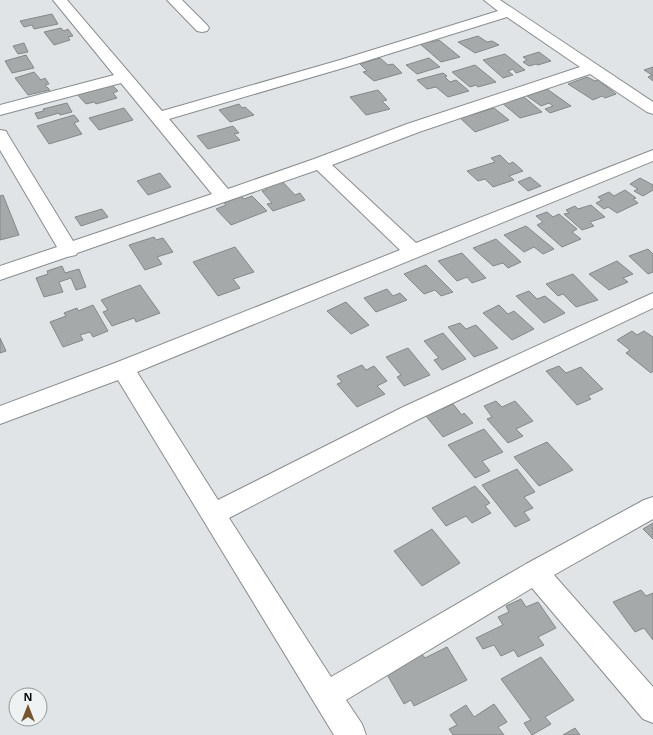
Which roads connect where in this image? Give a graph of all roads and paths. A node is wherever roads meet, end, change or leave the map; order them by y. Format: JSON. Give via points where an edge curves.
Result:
{"nodes":[{"id":1,"x":60,"y":0,"type":"edge"},
{"id":2,"x":174,"y":0,"type":"edge"},
{"id":3,"x":491,"y":0,"type":"edge"},
{"id":4,"x":509,"y":12,"type":"junction"},
{"id":5,"x":202,"y":28,"type":"dead end"},
{"id":6,"x":592,"y":68,"type":"junction"},
{"id":7,"x":124,"y":77,"type":"junction"},
{"id":8,"x":653,"y":109,"type":"edge"},
{"id":9,"x":0,"y":110,"type":"edge"},
{"id":10,"x":159,"y":117,"type":"junction"},
{"id":11,"x":0,"y":135,"type":"edge"},
{"id":12,"x":653,"y":155,"type":"edge"},
{"id":13,"x":320,"y":163,"type":"junction"},
{"id":14,"x":224,"y":196,"type":"junction"},
{"id":15,"x":68,"y":250,"type":"junction"},
{"id":16,"x":414,"y":252,"type":"junction"},
{"id":17,"x":0,"y":273,"type":"edge"},
{"id":18,"x":653,"y":300,"type":"edge"},
{"id":19,"x":124,"y":368,"type":"junction"},
{"id":20,"x":0,"y":415,"type":"edge"},
{"id":21,"x":653,"y":507,"type":"edge"},
{"id":22,"x":213,"y":514,"type":"junction"},
{"id":23,"x":535,"y":572,"type":"junction"},
{"id":24,"x":326,"y":696,"type":"junction"},
{"id":25,"x":653,"y":709,"type":"edge"},
{"id":26,"x":350,"y":735,"type":"edge"}],
"edges":[{"from":1,"to":7,"type":"street"},
{"from":2,"to":5,"type":"street"},
{"from":3,"to":4,"type":"street"},
{"from":4,"to":6,"type":"street"},
{"from":4,"to":10,"type":"street"},
{"from":6,"to":8,"type":"street"},
{"from":6,"to":13,"type":"street","via":[[413,128]]},
{"from":7,"to":9,"type":"street"},
{"from":7,"to":10,"type":"street"},
{"from":10,"to":14,"type":"street"},
{"from":11,"to":15,"type":"street"},
{"from":12,"to":16,"type":"street"},
{"from":13,"to":14,"type":"street"},
{"from":13,"to":16,"type":"street"},
{"from":14,"to":15,"type":"street"},
{"from":15,"to":17,"type":"street"},
{"from":16,"to":19,"type":"street"},
{"from":18,"to":22,"type":"street","via":[[411,413]]},
{"from":19,"to":20,"type":"street"},
{"from":19,"to":22,"type":"street"},
{"from":21,"to":23,"type":"street"},
{"from":22,"to":24,"type":"street"},
{"from":23,"to":24,"type":"street"},
{"from":23,"to":25,"type":"street"},
{"from":24,"to":26,"type":"street"}]}
